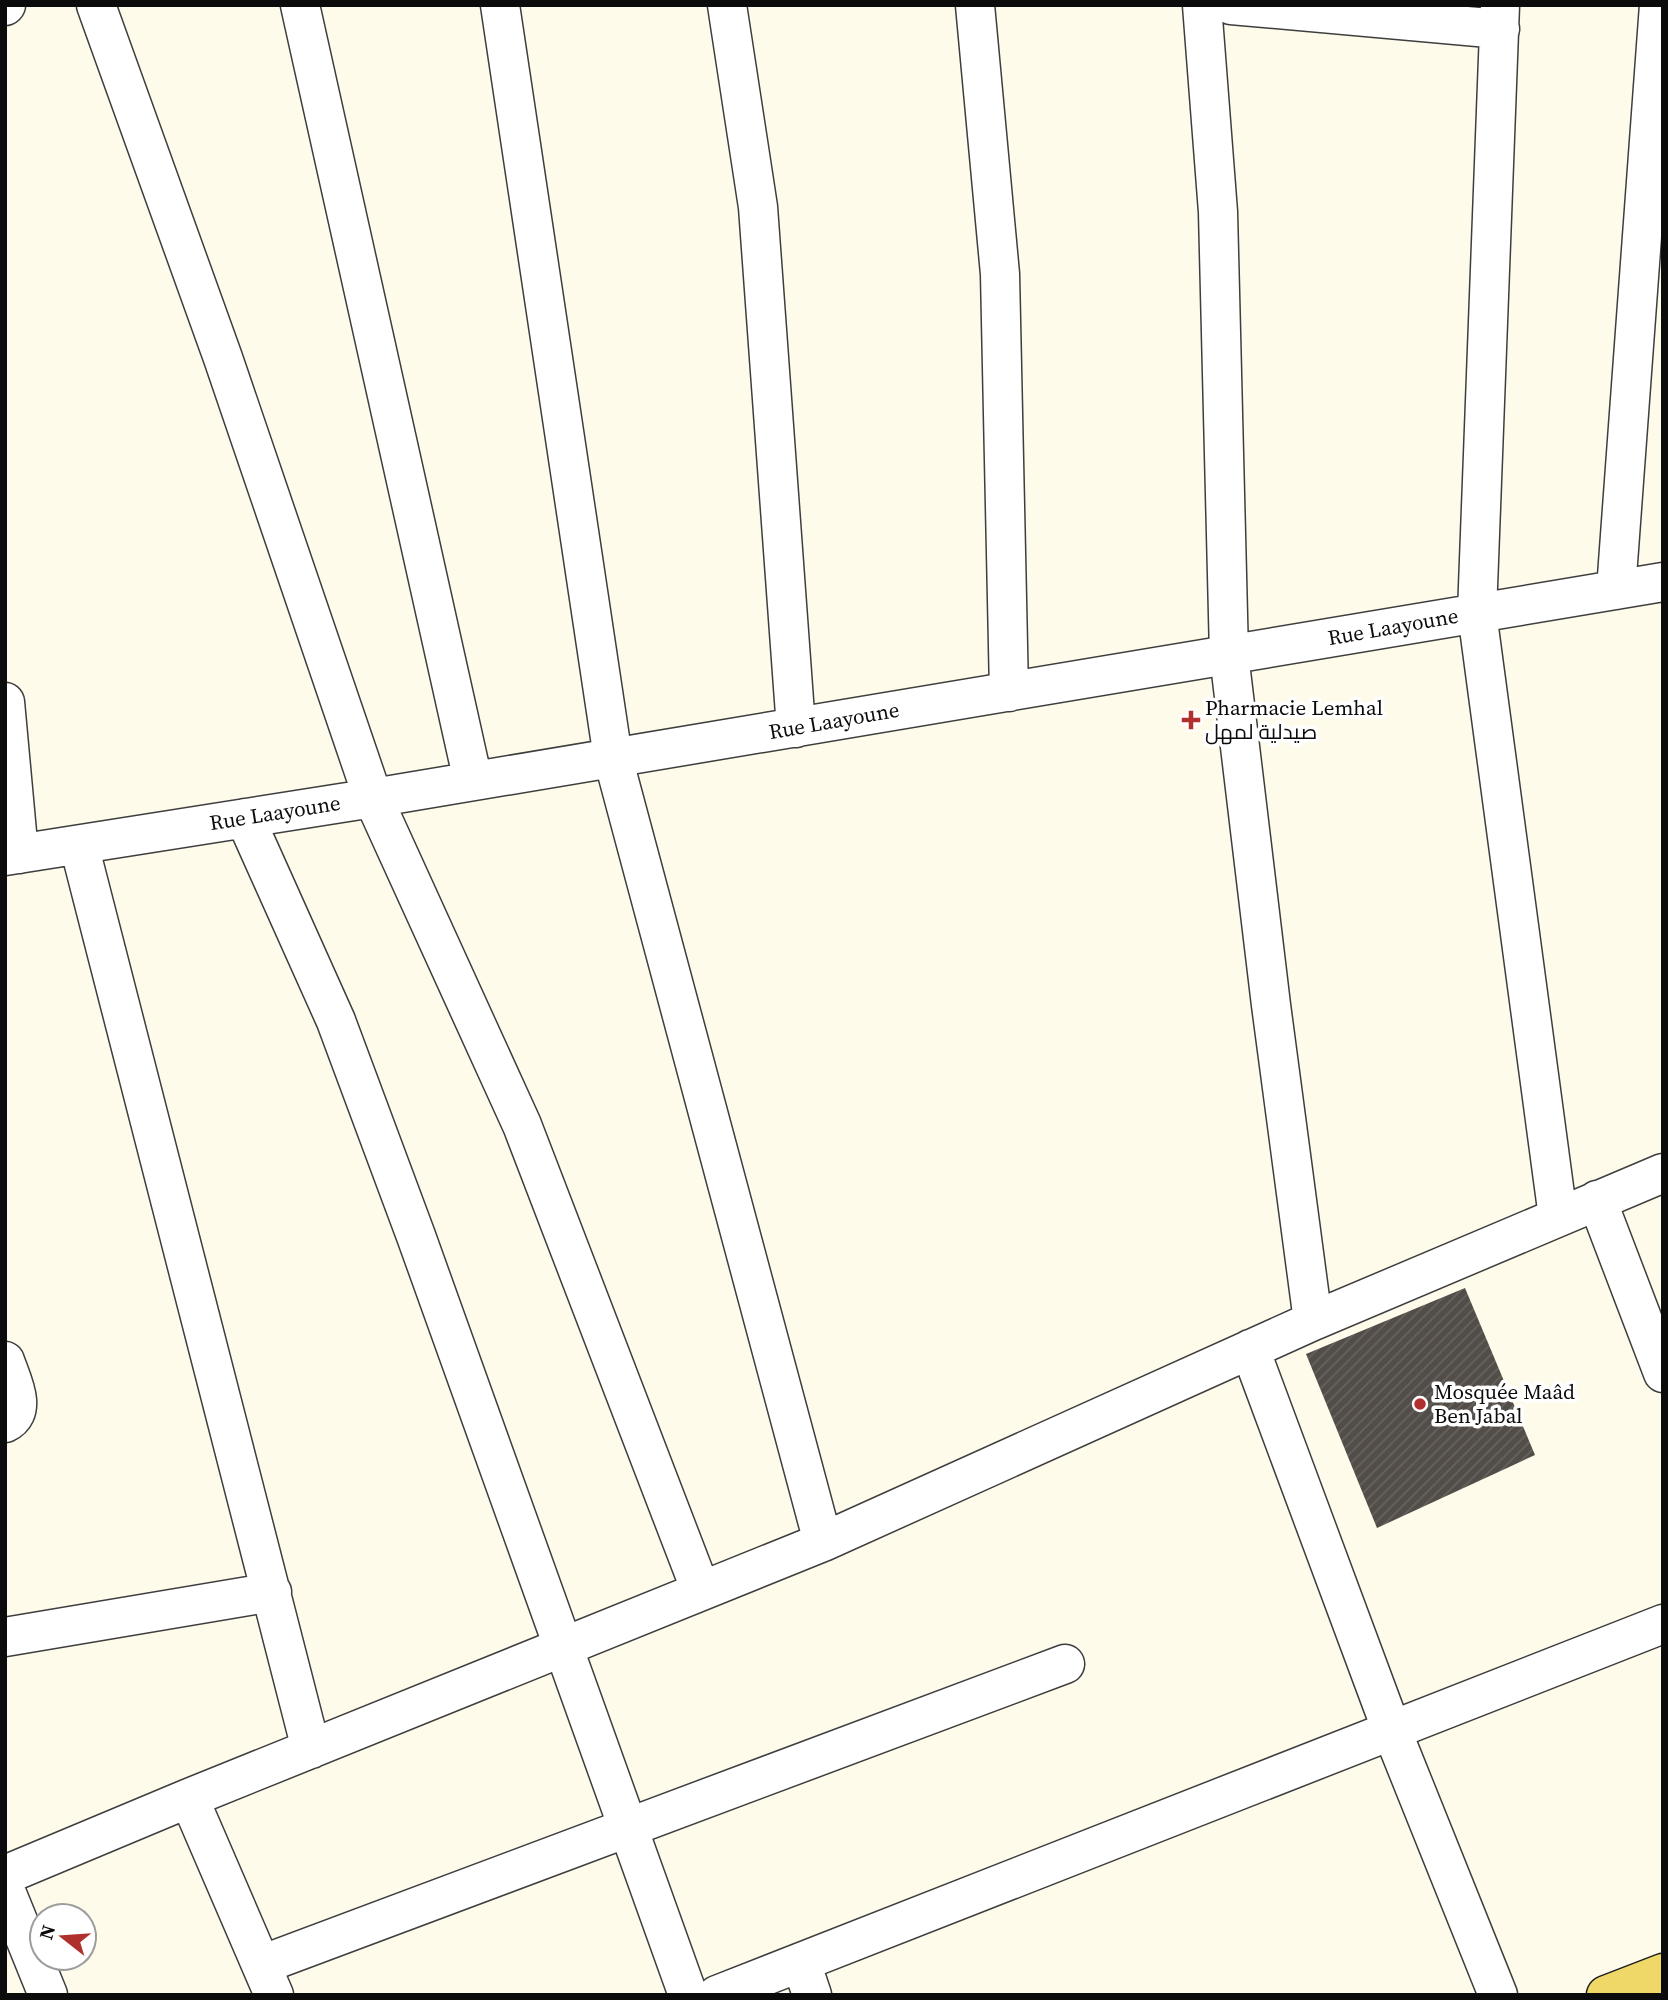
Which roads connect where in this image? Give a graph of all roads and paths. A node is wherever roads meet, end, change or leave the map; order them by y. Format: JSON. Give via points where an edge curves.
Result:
{"nodes":[{"id":1,"x":96,"y":5,"type":"edge"},
{"id":2,"x":300,"y":5,"type":"edge"},
{"id":3,"x":500,"y":5,"type":"edge"},
{"id":4,"x":727,"y":5,"type":"edge"},
{"id":5,"x":975,"y":5,"type":"edge"},
{"id":6,"x":1202,"y":5,"type":"edge"},
{"id":7,"x":1231,"y":5,"type":"edge"},
{"id":8,"x":1500,"y":17,"type":"edge"},
{"id":9,"x":1660,"y":22,"type":"edge"},
{"id":10,"x":1663,"y":582,"type":"edge"},
{"id":11,"x":1616,"y":590,"type":"junction"},
{"id":12,"x":1478,"y":613,"type":"junction"},
{"id":13,"x":1228,"y":654,"type":"junction"},
{"id":14,"x":1009,"y":692,"type":"junction"},
{"id":15,"x":5,"y":702,"type":"edge"},
{"id":16,"x":796,"y":728,"type":"junction"},
{"id":17,"x":613,"y":758,"type":"junction"},
{"id":18,"x":473,"y":781,"type":"junction"},
{"id":19,"x":373,"y":798,"type":"junction"},
{"id":20,"x":245,"y":818,"type":"junction"},
{"id":21,"x":79,"y":845,"type":"junction"},
{"id":22,"x":12,"y":855,"type":"edge"},
{"id":23,"x":1663,"y":1173,"type":"edge"},
{"id":24,"x":1597,"y":1200,"type":"junction"},
{"id":25,"x":1558,"y":1217,"type":"junction"},
{"id":26,"x":1312,"y":1321,"type":"junction"},
{"id":27,"x":1250,"y":1349,"type":"junction"},
{"id":28,"x":5,"y":1361,"type":"edge"},
{"id":29,"x":1662,"y":1369,"type":"edge"},
{"id":30,"x":5,"y":1423,"type":"edge"},
{"id":31,"x":823,"y":1542,"type":"junction"},
{"id":32,"x":701,"y":1591,"type":"junction"},
{"id":33,"x":272,"y":1592,"type":"junction"},
{"id":34,"x":1663,"y":1624,"type":"edge"},
{"id":35,"x":5,"y":1637,"type":"edge"},
{"id":36,"x":562,"y":1647,"type":"junction"},
{"id":37,"x":1065,"y":1664,"type":"dead end"},
{"id":38,"x":1392,"y":1731,"type":"junction"},
{"id":39,"x":311,"y":1749,"type":"junction"},
{"id":40,"x":189,"y":1798,"type":"junction"},
{"id":41,"x":627,"y":1828,"type":"junction"},
{"id":42,"x":5,"y":1875,"type":"edge"},
{"id":43,"x":5,"y":1889,"type":"edge"},
{"id":44,"x":1663,"y":1973,"type":"edge"},
{"id":45,"x":807,"y":1978,"type":"edge"},
{"id":46,"x":268,"y":1980,"type":"edge"},
{"id":47,"x":48,"y":1995,"type":"edge"},
{"id":48,"x":688,"y":1995,"type":"edge"},
{"id":49,"x":717,"y":1995,"type":"edge"},
{"id":50,"x":1499,"y":1995,"type":"edge"},
{"id":51,"x":1606,"y":1995,"type":"edge"}],
"edges":[{"from":1,"to":19,"type":"street"},
{"from":2,"to":18,"type":"street"},
{"from":3,"to":17,"type":"street"},
{"from":4,"to":16,"type":"street","via":[[758,207]]},
{"from":5,"to":14,"type":"street","via":[[1000,274]]},
{"from":6,"to":13,"type":"street","via":[[1218,212]]},
{"from":7,"to":8,"type":"street"},
{"from":8,"to":12,"type":"street"},
{"from":9,"to":11,"type":"street"},
{"from":10,"to":11,"type":"street","name":"Rue Laayoune"},
{"from":11,"to":12,"type":"street","name":"Rue Laayoune"},
{"from":12,"to":13,"type":"street","name":"Rue Laayoune"},
{"from":12,"to":25,"type":"street"},
{"from":13,"to":14,"type":"street","name":"Rue Laayoune"},
{"from":13,"to":26,"type":"street"},
{"from":14,"to":16,"type":"street","name":"Rue Laayoune"},
{"from":15,"to":22,"type":"street"},
{"from":16,"to":17,"type":"street","name":"Rue Laayoune"},
{"from":17,"to":18,"type":"street","name":"Rue Laayoune"},
{"from":17,"to":31,"type":"street"},
{"from":18,"to":19,"type":"street","name":"Rue Laayoune"},
{"from":19,"to":20,"type":"street","name":"Rue Laayoune"},
{"from":19,"to":32,"type":"street","via":[[522,1125]]},
{"from":20,"to":21,"type":"street","name":"Rue Laayoune"},
{"from":20,"to":36,"type":"street","via":[[336,1021]]},
{"from":21,"to":22,"type":"street","name":"Rue Laayoune"},
{"from":21,"to":33,"type":"street"},
{"from":23,"to":24,"type":"street"},
{"from":24,"to":25,"type":"street"},
{"from":24,"to":29,"type":"street"},
{"from":25,"to":26,"type":"street"},
{"from":26,"to":27,"type":"street"},
{"from":27,"to":31,"type":"street"},
{"from":27,"to":38,"type":"street"},
{"from":28,"to":30,"type":"street","via":[[17,1395],[17,1410]]},
{"from":31,"to":32,"type":"street"},
{"from":32,"to":36,"type":"street"},
{"from":33,"to":35,"type":"street"},
{"from":33,"to":39,"type":"street"},
{"from":34,"to":38,"type":"street"},
{"from":36,"to":39,"type":"street"},
{"from":36,"to":41,"type":"street"},
{"from":37,"to":41,"type":"street"},
{"from":38,"to":45,"type":"street"},
{"from":38,"to":50,"type":"street"},
{"from":39,"to":40,"type":"street"},
{"from":40,"to":42,"type":"street"},
{"from":40,"to":46,"type":"street"},
{"from":41,"to":46,"type":"street"},
{"from":41,"to":48,"type":"street"},
{"from":43,"to":47,"type":"street"},
{"from":44,"to":51,"type":"main road"},
{"from":45,"to":49,"type":"street"}]}
